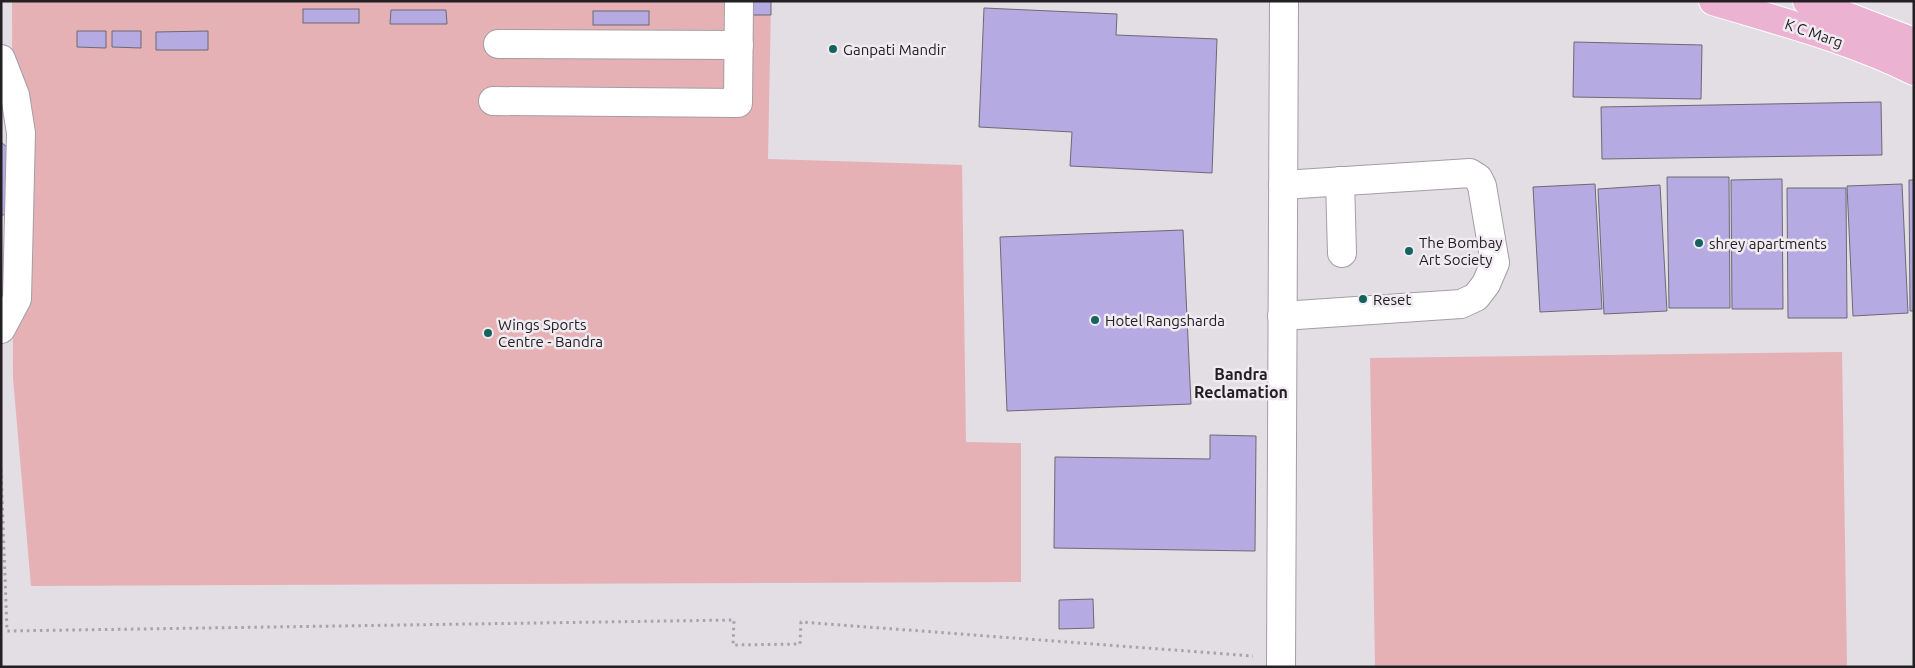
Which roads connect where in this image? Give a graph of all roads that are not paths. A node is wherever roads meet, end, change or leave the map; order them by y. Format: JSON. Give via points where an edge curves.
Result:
{"nodes":[{"id":1,"x":739,"y":1,"type":"edge"},
{"id":2,"x":1284,"y":1,"type":"edge"},
{"id":3,"x":1713,"y":1,"type":"edge"},
{"id":4,"x":1807,"y":1,"type":"edge"},
{"id":5,"x":1914,"y":42,"type":"edge"},
{"id":6,"x":498,"y":44,"type":"dead end"},
{"id":7,"x":739,"y":45,"type":"junction"},
{"id":8,"x":1,"y":60,"type":"edge"},
{"id":9,"x":1914,"y":70,"type":"edge"},
{"id":10,"x":493,"y":101,"type":"dead end"},
{"id":11,"x":1340,"y":181,"type":"junction"},
{"id":12,"x":1283,"y":185,"type":"junction"},
{"id":13,"x":1342,"y":252,"type":"dead end"},
{"id":14,"x":1282,"y":316,"type":"junction"},
{"id":15,"x":1,"y":329,"type":"edge"},
{"id":16,"x":1281,"y":662,"type":"edge"}],
"edges":[{"from":1,"to":7,"type":"street"},
{"from":2,"to":12,"type":"street"},
{"from":3,"to":9,"type":"main road","name":"K C Marg","via":[[1807,29]]},
{"from":4,"to":5,"type":"main road","name":"K C Marg"},
{"from":6,"to":7,"type":"street"},
{"from":7,"to":10,"type":"street","via":[[738,103]]},
{"from":8,"to":15,"type":"street","via":[[15,95],[21,133],[18,299]]},
{"from":11,"to":12,"type":"street"},
{"from":11,"to":13,"type":"street"},
{"from":11,"to":14,"type":"street","via":[[1470,173],[1478,178],[1494,263],[1486,284],[1476,297],[1461,304]]},
{"from":12,"to":14,"type":"street"},
{"from":14,"to":16,"type":"street"}]}
